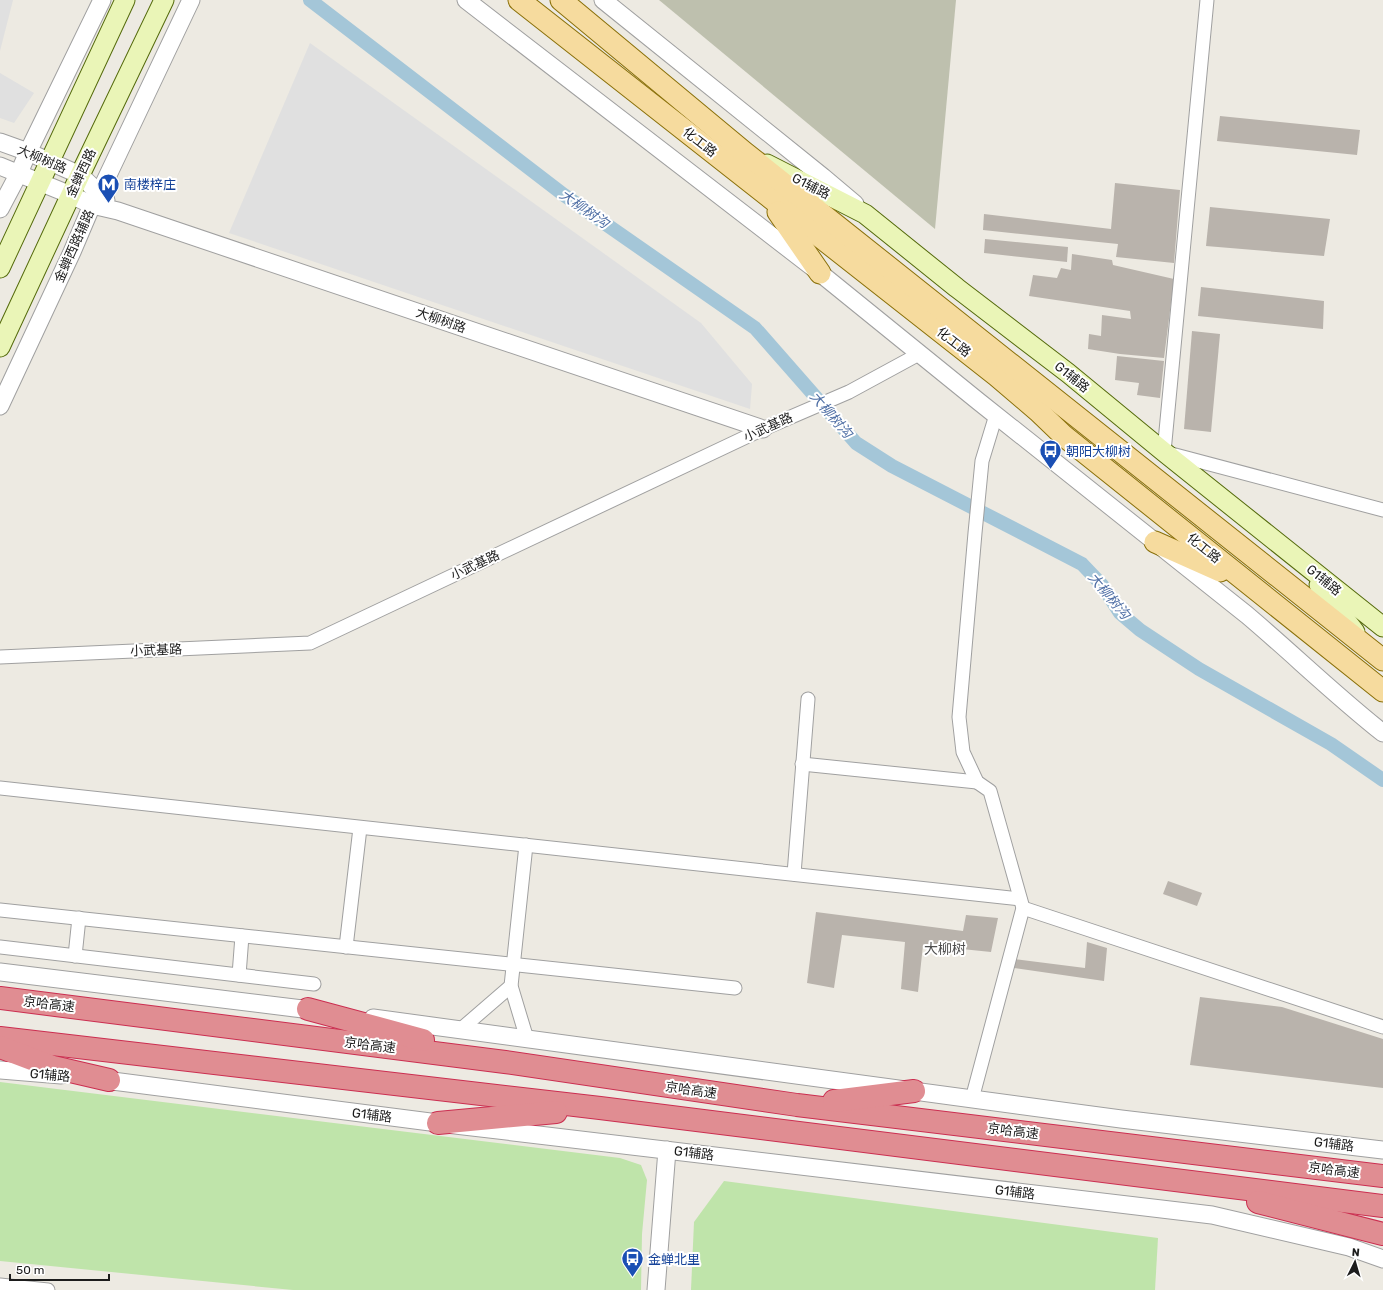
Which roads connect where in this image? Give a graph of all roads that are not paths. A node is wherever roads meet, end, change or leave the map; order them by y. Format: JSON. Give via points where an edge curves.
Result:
{"nodes":[{"id":1,"x":102,"y":0,"type":"edge"},
{"id":2,"x":125,"y":0,"type":"edge"},
{"id":3,"x":164,"y":0,"type":"edge"},
{"id":4,"x":191,"y":0,"type":"edge"},
{"id":5,"x":466,"y":0,"type":"edge"},
{"id":6,"x":519,"y":0,"type":"edge"},
{"id":7,"x":560,"y":0,"type":"edge"},
{"id":8,"x":603,"y":0,"type":"edge"},
{"id":9,"x":1207,"y":0,"type":"edge"},
{"id":10,"x":0,"y":142,"type":"edge"},
{"id":11,"x":28,"y":152,"type":"junction"},
{"id":12,"x":744,"y":152,"type":"junction"},
{"id":13,"x":51,"y":161,"type":"junction"},
{"id":14,"x":0,"y":166,"type":"edge"},
{"id":15,"x":19,"y":173,"type":"junction"},
{"id":16,"x":80,"y":175,"type":"junction"},
{"id":17,"x":40,"y":182,"type":"junction"},
{"id":18,"x":71,"y":195,"type":"junction"},
{"id":19,"x":767,"y":195,"type":"junction"},
{"id":20,"x":96,"y":200,"type":"junction"},
{"id":21,"x":0,"y":209,"type":"edge"},
{"id":22,"x":865,"y":214,"type":"junction"},
{"id":23,"x":0,"y":268,"type":"edge"},
{"id":24,"x":820,"y":273,"type":"junction"},
{"id":25,"x":0,"y":347,"type":"edge"},
{"id":26,"x":919,"y":354,"type":"junction"},
{"id":27,"x":0,"y":406,"type":"edge"},
{"id":28,"x":996,"y":415,"type":"junction"},
{"id":29,"x":763,"y":429,"type":"junction"},
{"id":30,"x":1164,"y":452,"type":"junction"},
{"id":31,"x":1383,"y":510,"type":"edge"},
{"id":32,"x":1155,"y":542,"type":"junction"},
{"id":33,"x":1302,"y":562,"type":"junction"},
{"id":34,"x":1248,"y":584,"type":"junction"},
{"id":35,"x":1383,"y":627,"type":"edge"},
{"id":36,"x":1364,"y":644,"type":"junction"},
{"id":37,"x":0,"y":657,"type":"edge"},
{"id":38,"x":1383,"y":660,"type":"edge"},
{"id":39,"x":1383,"y":691,"type":"edge"},
{"id":40,"x":808,"y":699,"type":"dead end"},
{"id":41,"x":1383,"y":733,"type":"edge"},
{"id":42,"x":802,"y":764,"type":"junction"},
{"id":43,"x":977,"y":782,"type":"junction"},
{"id":44,"x":0,"y":788,"type":"edge"},
{"id":45,"x":360,"y":828,"type":"junction"},
{"id":46,"x":526,"y":845,"type":"junction"},
{"id":47,"x":794,"y":874,"type":"junction"},
{"id":48,"x":1022,"y":903,"type":"junction"},
{"id":49,"x":0,"y":910,"type":"edge"},
{"id":50,"x":79,"y":918,"type":"junction"},
{"id":51,"x":242,"y":936,"type":"junction"},
{"id":52,"x":0,"y":947,"type":"edge"},
{"id":53,"x":346,"y":947,"type":"junction"},
{"id":54,"x":75,"y":956,"type":"junction"},
{"id":55,"x":513,"y":965,"type":"junction"},
{"id":56,"x":0,"y":972,"type":"edge"},
{"id":57,"x":239,"y":975,"type":"junction"},
{"id":58,"x":314,"y":984,"type":"dead end"},
{"id":59,"x":511,"y":986,"type":"junction"},
{"id":60,"x":735,"y":988,"type":"dead end"},
{"id":61,"x":0,"y":998,"type":"edge"},
{"id":62,"x":308,"y":1009,"type":"junction"},
{"id":63,"x":1383,"y":1027,"type":"edge"},
{"id":64,"x":460,"y":1030,"type":"junction"},
{"id":65,"x":0,"y":1038,"type":"edge"},
{"id":66,"x":527,"y":1039,"type":"junction"},
{"id":67,"x":0,"y":1046,"type":"edge"},
{"id":68,"x":505,"y":1062,"type":"junction"},
{"id":69,"x":0,"y":1070,"type":"edge"},
{"id":70,"x":109,"y":1080,"type":"junction"},
{"id":71,"x":914,"y":1091,"type":"junction"},
{"id":72,"x":972,"y":1099,"type":"junction"},
{"id":73,"x":797,"y":1105,"type":"junction"},
{"id":74,"x":600,"y":1108,"type":"junction"},
{"id":75,"x":438,"y":1123,"type":"junction"},
{"id":76,"x":667,"y":1150,"type":"junction"},
{"id":77,"x":1383,"y":1150,"type":"edge"},
{"id":78,"x":1383,"y":1176,"type":"edge"},
{"id":79,"x":1168,"y":1179,"type":"junction"},
{"id":80,"x":1383,"y":1206,"type":"edge"},
{"id":81,"x":1383,"y":1234,"type":"edge"},
{"id":82,"x":1383,"y":1258,"type":"edge"},
{"id":83,"x":0,"y":1285,"type":"edge"},
{"id":84,"x":24,"y":1289,"type":"edge"},
{"id":85,"x":48,"y":1290,"type":"edge"},
{"id":86,"x":656,"y":1290,"type":"edge"}],
"edges":[{"from":1,"to":11,"type":"street"},
{"from":2,"to":13,"type":"main road"},
{"from":3,"to":16,"type":"main road","name":"金蝉西路"},
{"from":4,"to":20,"type":"street","name":"金蝉西路辅路"},
{"from":5,"to":24,"type":"street"},
{"from":6,"to":19,"type":"main road","name":"化工路"},
{"from":7,"to":12,"type":"main road","name":"化工路"},
{"from":8,"to":22,"type":"street","via":[[823,177]]},
{"from":9,"to":30,"type":"street"},
{"from":10,"to":11,"type":"street","name":"大柳树路"},
{"from":11,"to":13,"type":"street","name":"大柳树路"},
{"from":11,"to":15,"type":"street"},
{"from":12,"to":22,"type":"main road","name":"G1辅路"},
{"from":12,"to":36,"type":"main road","name":"化工路"},
{"from":13,"to":16,"type":"street","name":"大柳树路"},
{"from":13,"to":17,"type":"main road"},
{"from":14,"to":15,"type":"street","name":"大柳树路"},
{"from":15,"to":17,"type":"street","name":"大柳树路"},
{"from":15,"to":21,"type":"street"},
{"from":16,"to":18,"type":"main road","name":"金蝉西路"},
{"from":16,"to":20,"type":"street","name":"大柳树路"},
{"from":17,"to":18,"type":"street","name":"大柳树路"},
{"from":17,"to":23,"type":"main road"},
{"from":18,"to":20,"type":"street","name":"大柳树路"},
{"from":18,"to":25,"type":"main road","name":"金蝉西路"},
{"from":19,"to":24,"type":"main road"},
{"from":19,"to":34,"type":"main road","name":"化工路","via":[[997,376],[1064,436]]},
{"from":20,"to":27,"type":"street","name":"金蝉西路辅路"},
{"from":20,"to":29,"type":"street","name":"大柳树路","via":[[118,211]]},
{"from":22,"to":30,"type":"main road","name":"G1辅路","via":[[1068,373]]},
{"from":24,"to":26,"type":"street"},
{"from":26,"to":28,"type":"street"},
{"from":26,"to":29,"type":"street","name":"小武基路","via":[[849,392]]},
{"from":28,"to":32,"type":"street"},
{"from":28,"to":43,"type":"street","via":[[982,461],[960,716],[963,752]]},
{"from":29,"to":37,"type":"street","name":"小武基路","via":[[310,643]]},
{"from":30,"to":31,"type":"street"},
{"from":30,"to":33,"type":"main road","name":"G1辅路"},
{"from":32,"to":34,"type":"main road"},
{"from":32,"to":41,"type":"street","via":[[1272,636]]},
{"from":33,"to":35,"type":"main road","name":"G1辅路"},
{"from":33,"to":36,"type":"main road"},
{"from":34,"to":39,"type":"main road","name":"化工路"},
{"from":36,"to":38,"type":"main road","name":"化工路"},
{"from":40,"to":42,"type":"street"},
{"from":42,"to":43,"type":"street"},
{"from":42,"to":47,"type":"street"},
{"from":43,"to":48,"type":"street","via":[[990,791]]},
{"from":44,"to":45,"type":"street"},
{"from":45,"to":46,"type":"street"},
{"from":45,"to":53,"type":"street"},
{"from":46,"to":47,"type":"street"},
{"from":46,"to":55,"type":"street"},
{"from":47,"to":48,"type":"street"},
{"from":48,"to":63,"type":"street"},
{"from":48,"to":72,"type":"street"},
{"from":49,"to":50,"type":"street"},
{"from":50,"to":51,"type":"street"},
{"from":50,"to":54,"type":"street"},
{"from":51,"to":53,"type":"street"},
{"from":51,"to":57,"type":"street"},
{"from":52,"to":54,"type":"street"},
{"from":53,"to":55,"type":"street"},
{"from":54,"to":57,"type":"street"},
{"from":55,"to":59,"type":"street"},
{"from":55,"to":60,"type":"street"},
{"from":56,"to":62,"type":"street","name":"G1辅路"},
{"from":57,"to":58,"type":"street"},
{"from":59,"to":64,"type":"street"},
{"from":59,"to":66,"type":"street"},
{"from":61,"to":68,"type":"highway","name":"京哈高速"},
{"from":62,"to":64,"type":"street","name":"G1辅路"},
{"from":62,"to":68,"type":"highway"},
{"from":64,"to":66,"type":"street","name":"G1辅路"},
{"from":65,"to":74,"type":"highway"},
{"from":66,"to":71,"type":"street","name":"G1辅路"},
{"from":67,"to":70,"type":"highway","via":[[54,1067]]},
{"from":68,"to":73,"type":"highway","name":"京哈高速"},
{"from":69,"to":70,"type":"street","name":"G1辅路"},
{"from":70,"to":75,"type":"street","name":"G1辅路"},
{"from":71,"to":72,"type":"street","name":"G1辅路"},
{"from":71,"to":73,"type":"highway"},
{"from":72,"to":77,"type":"street","name":"G1辅路"},
{"from":73,"to":78,"type":"highway","name":"京哈高速"},
{"from":74,"to":75,"type":"highway"},
{"from":74,"to":79,"type":"highway"},
{"from":75,"to":76,"type":"street","name":"G1辅路"},
{"from":76,"to":82,"type":"street","name":"G1辅路","via":[[1212,1215],[1349,1247]]},
{"from":76,"to":86,"type":"street"},
{"from":79,"to":80,"type":"highway"},
{"from":79,"to":81,"type":"highway"},
{"from":83,"to":84,"type":"street"},
{"from":84,"to":85,"type":"street"}]}
